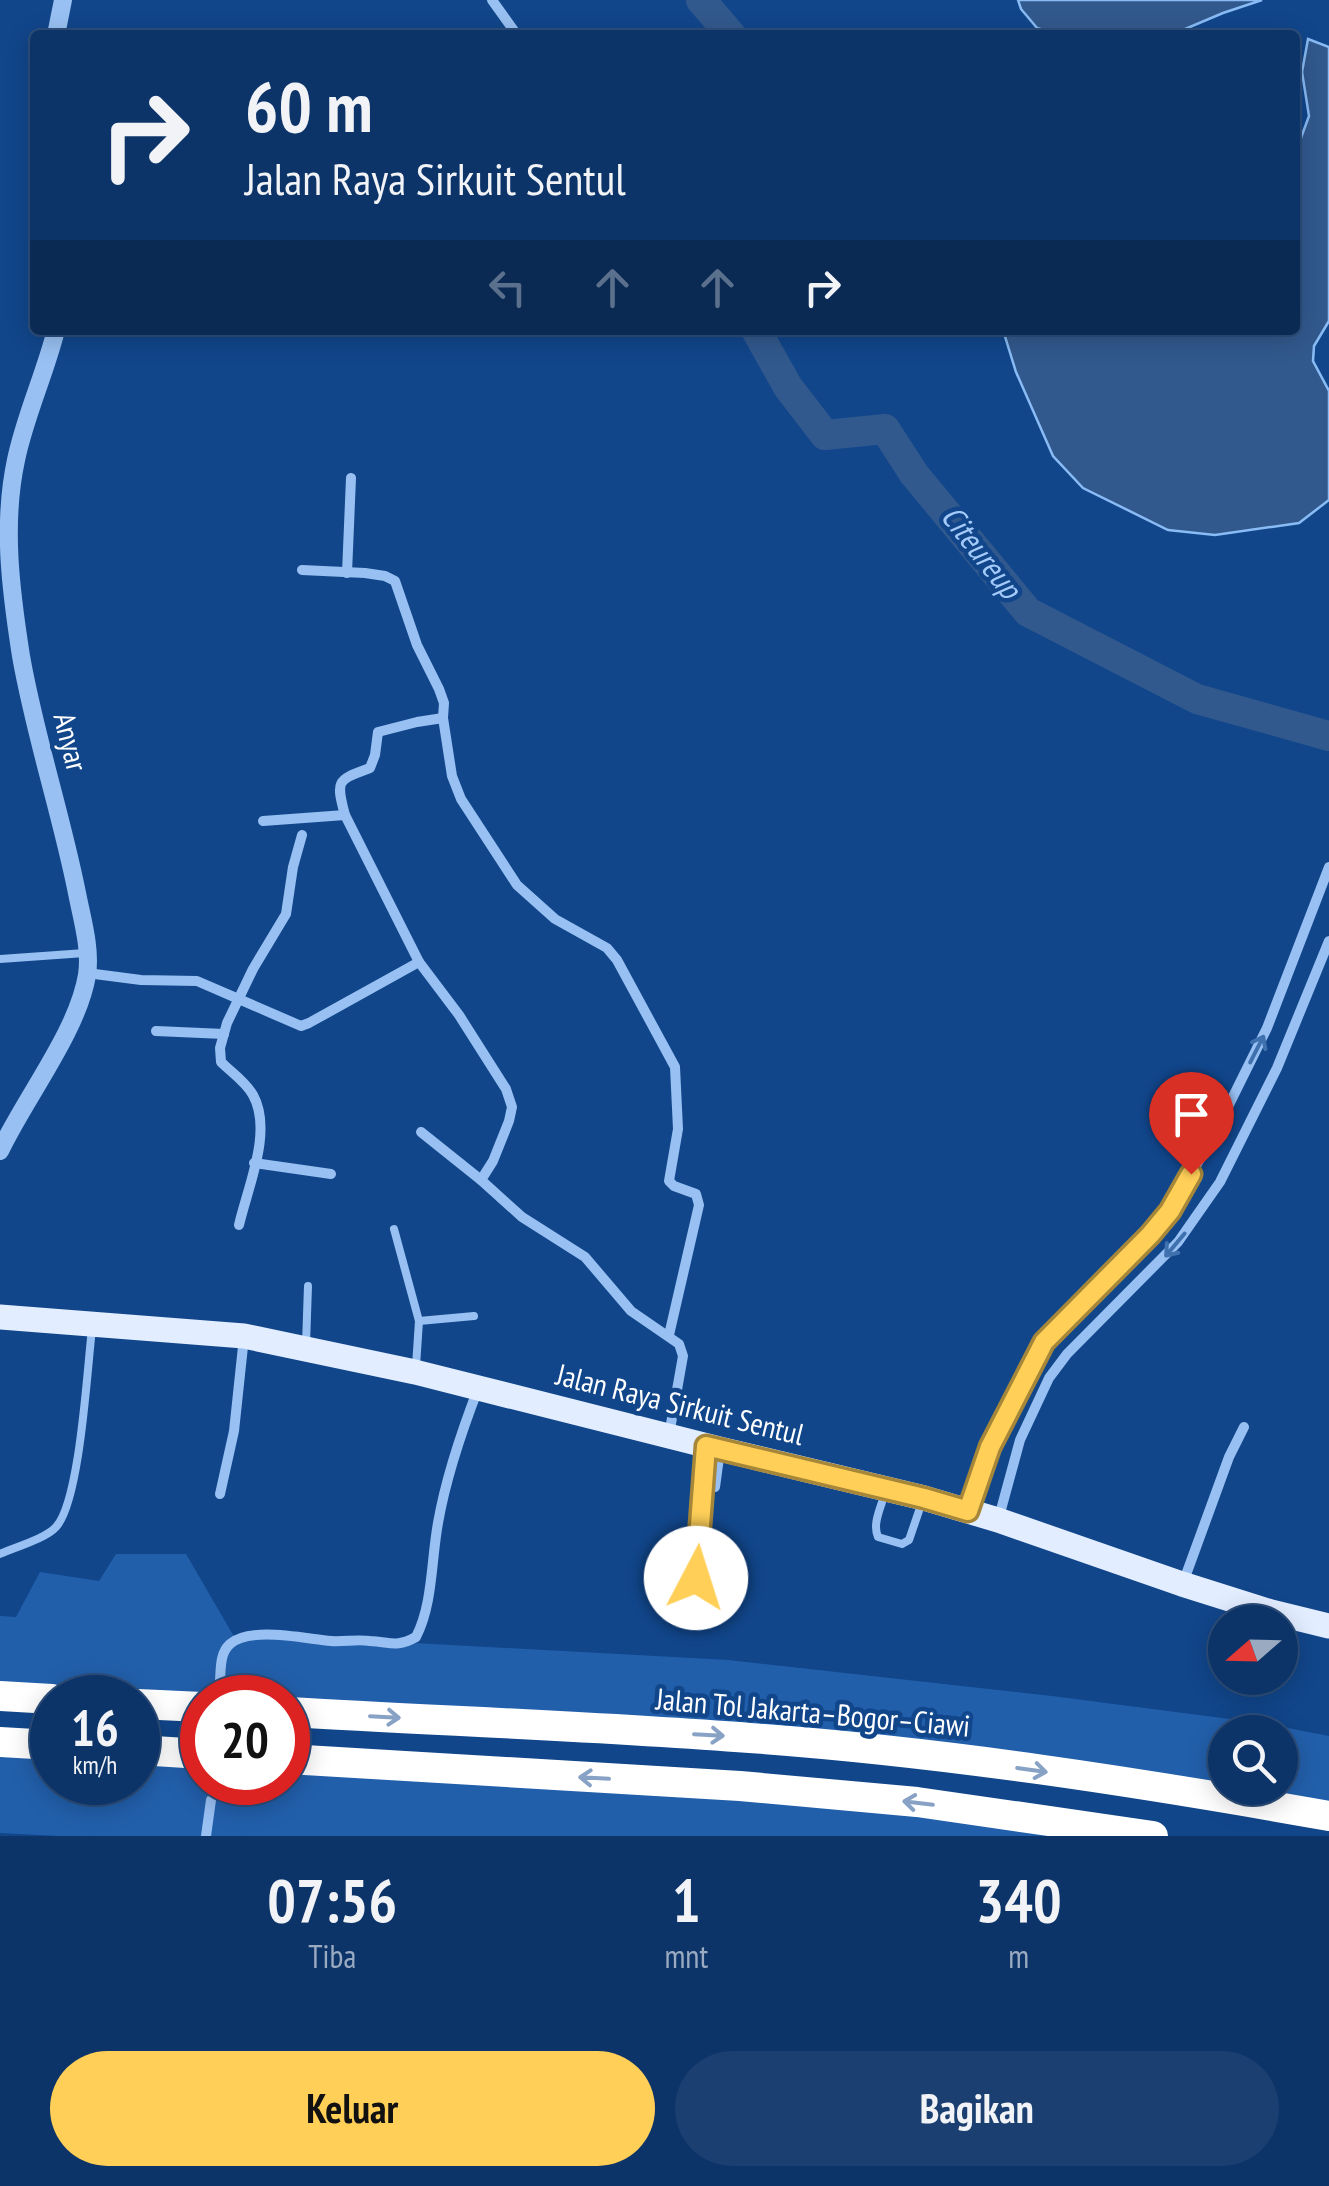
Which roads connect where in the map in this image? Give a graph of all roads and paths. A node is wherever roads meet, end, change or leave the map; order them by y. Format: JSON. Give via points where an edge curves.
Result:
{"nodes":[{"id":1,"x":63,"y":0,"type":"edge"},
{"id":2,"x":492,"y":0,"type":"edge"},
{"id":3,"x":57,"y":30,"type":"edge"},
{"id":4,"x":513,"y":30,"type":"edge"},
{"id":5,"x":54,"y":335,"type":"edge"},
{"id":6,"x":350,"y":478,"type":"dead end"},
{"id":7,"x":4,"y":556,"type":"edge"},
{"id":8,"x":302,"y":570,"type":"dead end"},
{"id":9,"x":347,"y":572,"type":"junction"},
{"id":10,"x":443,"y":718,"type":"junction"},
{"id":11,"x":345,"y":815,"type":"junction"},
{"id":12,"x":262,"y":821,"type":"dead end"},
{"id":13,"x":302,"y":835,"type":"dead end"},
{"id":14,"x":1329,"y":866,"type":"edge"},
{"id":15,"x":1329,"y":941,"type":"edge"},
{"id":16,"x":88,"y":952,"type":"junction"},
{"id":17,"x":0,"y":959,"type":"edge"},
{"id":18,"x":420,"y":962,"type":"junction"},
{"id":19,"x":87,"y":974,"type":"junction"},
{"id":20,"x":239,"y":997,"type":"junction"},
{"id":21,"x":156,"y":1030,"type":"dead end"},
{"id":22,"x":224,"y":1034,"type":"junction"},
{"id":23,"x":421,"y":1132,"type":"dead end"},
{"id":24,"x":0,"y":1151,"type":"edge"},
{"id":25,"x":254,"y":1163,"type":"junction"},
{"id":26,"x":330,"y":1174,"type":"dead end"},
{"id":27,"x":481,"y":1180,"type":"junction"},
{"id":28,"x":238,"y":1224,"type":"dead end"},
{"id":29,"x":394,"y":1229,"type":"dead end"},
{"id":30,"x":308,"y":1286,"type":"dead end"},
{"id":31,"x":474,"y":1316,"type":"dead end"},
{"id":32,"x":0,"y":1317,"type":"edge"},
{"id":33,"x":419,"y":1321,"type":"junction"},
{"id":34,"x":93,"y":1322,"type":"junction"},
{"id":35,"x":669,"y":1335,"type":"junction"},
{"id":36,"x":244,"y":1336,"type":"junction"},
{"id":37,"x":306,"y":1348,"type":"junction"},
{"id":38,"x":414,"y":1372,"type":"junction"},
{"id":39,"x":478,"y":1388,"type":"junction"},
{"id":40,"x":1011,"y":1404,"type":"junction"},
{"id":41,"x":1032,"y":1412,"type":"junction"},
{"id":42,"x":1244,"y":1427,"type":"dead end"},
{"id":43,"x":668,"y":1436,"type":"junction"},
{"id":44,"x":713,"y":1447,"type":"junction"},
{"id":45,"x":715,"y":1486,"type":"dead end"},
{"id":46,"x":886,"y":1488,"type":"junction"},
{"id":47,"x":220,"y":1494,"type":"dead end"},
{"id":48,"x":924,"y":1498,"type":"junction"},
{"id":49,"x":968,"y":1511,"type":"junction"},
{"id":50,"x":998,"y":1520,"type":"junction"},
{"id":51,"x":0,"y":1554,"type":"edge"},
{"id":52,"x":696,"y":1578,"type":"dead end"},
{"id":53,"x":1182,"y":1584,"type":"junction"},
{"id":54,"x":1329,"y":1626,"type":"edge"},
{"id":55,"x":220,"y":1675,"type":"tunnel mouth"},
{"id":56,"x":0,"y":1696,"type":"edge"},
{"id":57,"x":30,"y":1698,"type":"edge"},
{"id":58,"x":310,"y":1713,"type":"edge"},
{"id":59,"x":0,"y":1742,"type":"edge"},
{"id":60,"x":30,"y":1744,"type":"edge"},
{"id":61,"x":310,"y":1760,"type":"edge"},
{"id":62,"x":210,"y":1805,"type":"tunnel mouth"},
{"id":63,"x":1329,"y":1816,"type":"edge"},
{"id":64,"x":206,"y":1836,"type":"edge"},
{"id":65,"x":1153,"y":1836,"type":"edge"}],
"edges":[{"from":1,"to":3,"type":"street"},
{"from":2,"to":4,"type":"street"},
{"from":5,"to":7,"type":"street","name":"Anyar","via":[[15,462]]},
{"from":6,"to":9,"type":"street"},
{"from":7,"to":16,"type":"street","name":"Anyar"},
{"from":8,"to":9,"type":"street"},
{"from":9,"to":10,"type":"street","via":[[395,582],[439,688]]},
{"from":10,"to":11,"type":"street","via":[[378,732],[370,768],[342,780]]},
{"from":10,"to":35,"type":"street","via":[[456,790],[517,885],[618,960],[675,1067],[678,1128],[669,1181],[696,1194],[698,1205]]},
{"from":11,"to":12,"type":"street"},
{"from":11,"to":18,"type":"street"},
{"from":13,"to":20,"type":"street","via":[[286,914]]},
{"from":40,"to":14,"type":"street","one_way":true,"via":[[1044,1342],[1170,1211],[1268,1028]]},
{"from":15,"to":41,"type":"street","one_way":true,"via":[[1278,1068],[1204,1209],[1157,1266],[1066,1354]]},
{"from":16,"to":17,"type":"lane"},
{"from":16,"to":19,"type":"street","name":"Anyar"},
{"from":18,"to":20,"type":"street","via":[[302,1026]]},
{"from":18,"to":27,"type":"street","via":[[497,1074],[512,1107]]},
{"from":19,"to":20,"type":"street","via":[[197,980]]},
{"from":19,"to":24,"type":"street","name":"Anyar","via":[[67,1030]]},
{"from":20,"to":22,"type":"street"},
{"from":21,"to":22,"type":"street"},
{"from":22,"to":25,"type":"street","via":[[220,1062],[253,1095],[262,1122]]},
{"from":23,"to":27,"type":"street"},
{"from":25,"to":26,"type":"street"},
{"from":25,"to":28,"type":"street"},
{"from":27,"to":35,"type":"street","via":[[585,1256],[638,1318]]},
{"from":29,"to":33,"type":"lane"},
{"from":30,"to":37,"type":"lane"},
{"from":31,"to":33,"type":"lane"},
{"from":32,"to":34,"type":"main road","name":"Jalan Raya Sirkuit Sentul"},
{"from":33,"to":38,"type":"lane"},
{"from":34,"to":36,"type":"main road","name":"Jalan Raya Sirkuit Sentul"},
{"from":34,"to":51,"type":"lane","via":[[67,1510],[50,1533]]},
{"from":35,"to":43,"type":"street","via":[[683,1356]]},
{"from":36,"to":37,"type":"main road","name":"Jalan Raya Sirkuit Sentul"},
{"from":36,"to":47,"type":"street"},
{"from":37,"to":38,"type":"main road","name":"Jalan Raya Sirkuit Sentul"},
{"from":38,"to":39,"type":"main road","name":"Jalan Raya Sirkuit Sentul"},
{"from":39,"to":43,"type":"main road","name":"Jalan Raya Sirkuit Sentul"},
{"from":39,"to":55,"type":"street","via":[[454,1453],[428,1606],[416,1637],[396,1645],[250,1636],[228,1645]]},
{"from":40,"to":41,"type":"street"},
{"from":40,"to":49,"type":"street"},
{"from":41,"to":50,"type":"street"},
{"from":42,"to":53,"type":"street"},
{"from":43,"to":44,"type":"main road","name":"Jalan Raya Sirkuit Sentul"},
{"from":44,"to":45,"type":"street"},
{"from":44,"to":46,"type":"main road","name":"Jalan Raya Sirkuit Sentul"},
{"from":44,"to":52,"type":"lane"},
{"from":46,"to":48,"type":"main road","name":"Jalan Raya Sirkuit Sentul"},
{"from":46,"to":48,"type":"lane","via":[[876,1534],[902,1544]]},
{"from":48,"to":49,"type":"main road","name":"Jalan Raya Sirkuit Sentul"},
{"from":49,"to":50,"type":"main road","name":"Jalan Raya Sirkuit Sentul"},
{"from":50,"to":53,"type":"main road","name":"Jalan Raya Sirkuit Sentul"},
{"from":53,"to":54,"type":"main road","name":"Jalan Raya Sirkuit Sentul"},
{"from":56,"to":57,"type":"highway"},
{"from":58,"to":63,"type":"highway","name":"Jalan Tol Jakarta–Bogor–Ciawi","one_way":true,"via":[[751,1738],[1140,1784]]},
{"from":59,"to":60,"type":"highway"},
{"from":65,"to":61,"type":"highway","one_way":true,"via":[[900,1800]]},
{"from":62,"to":64,"type":"street"}]}
